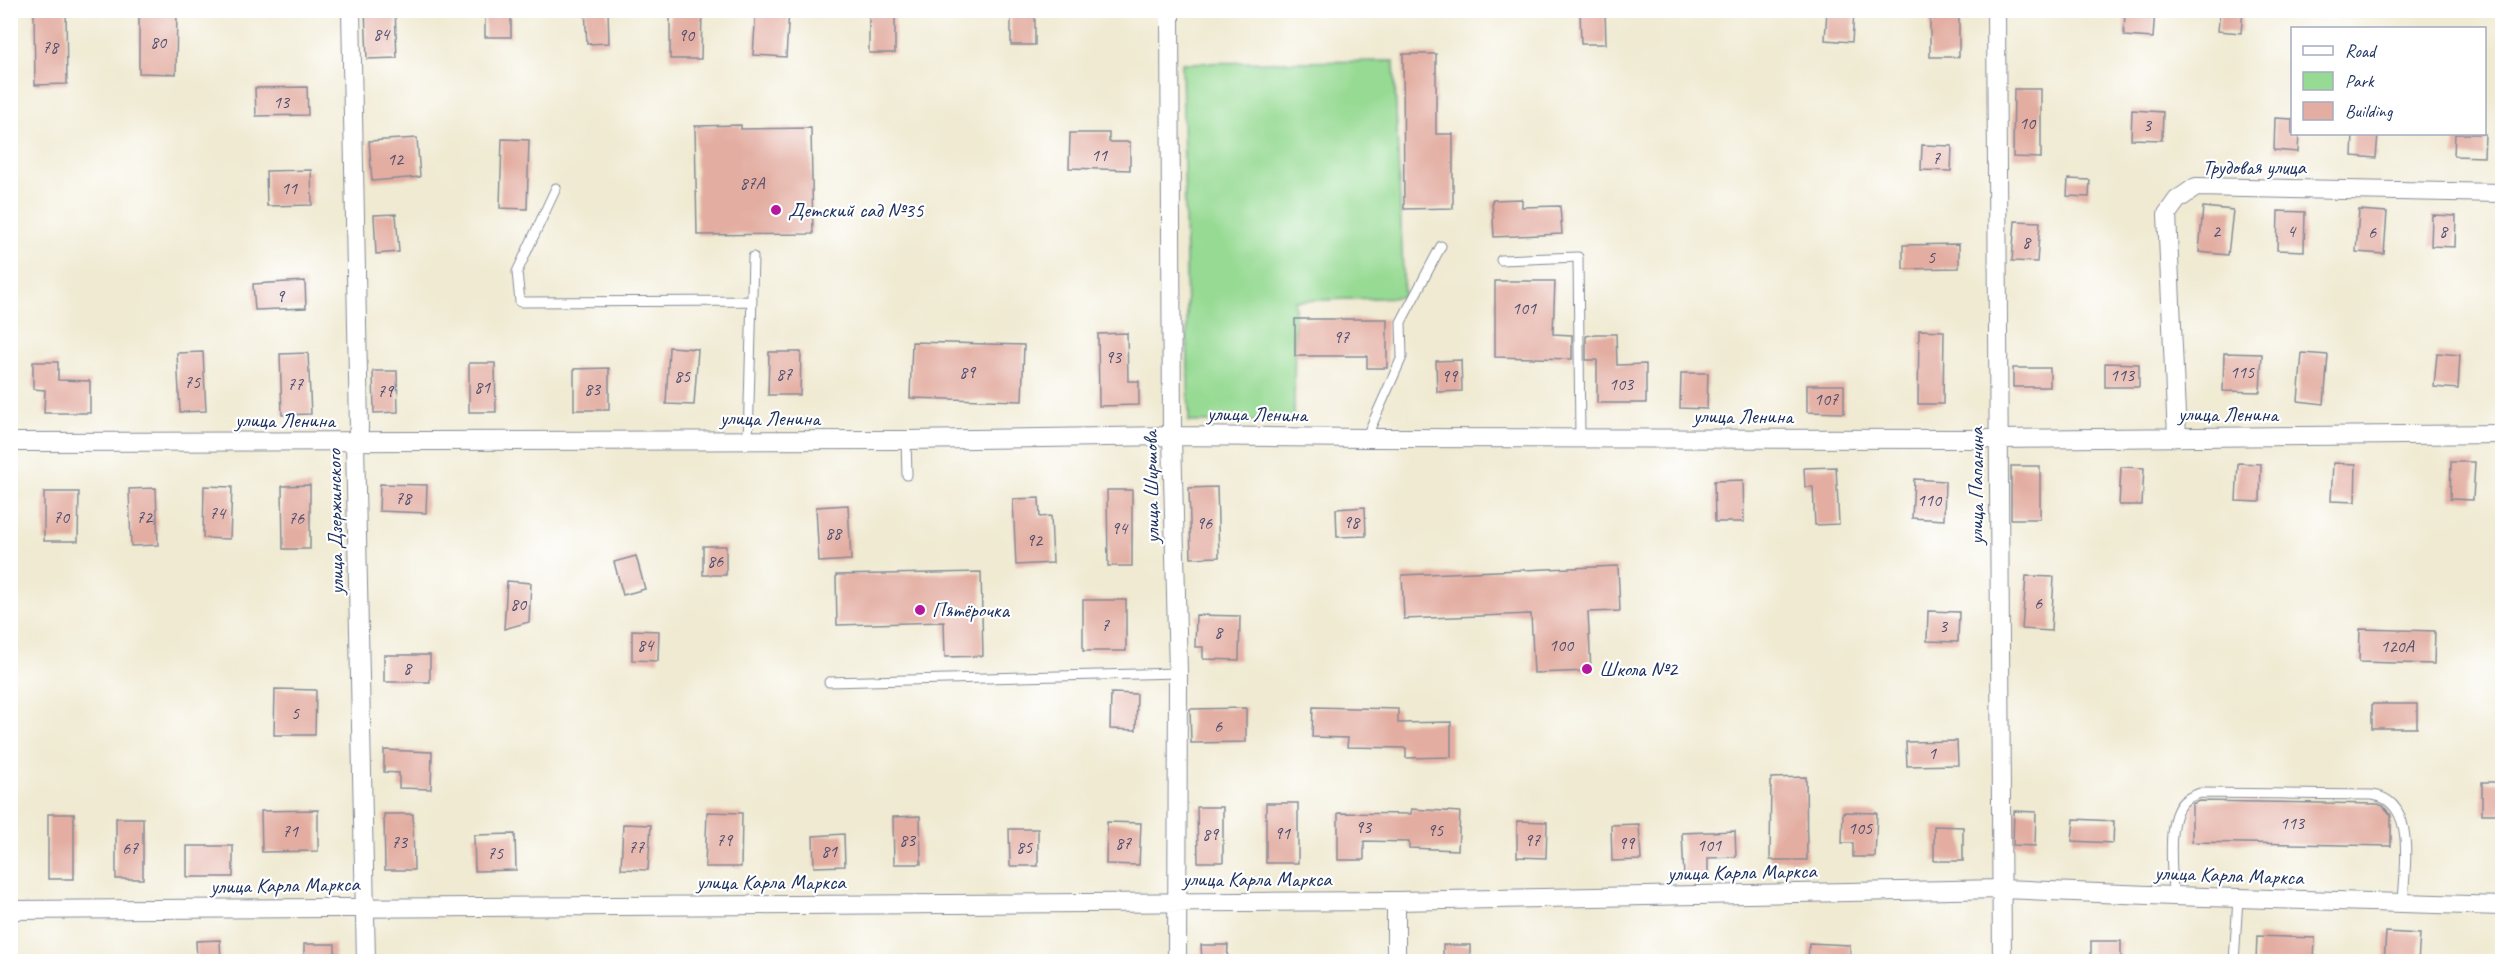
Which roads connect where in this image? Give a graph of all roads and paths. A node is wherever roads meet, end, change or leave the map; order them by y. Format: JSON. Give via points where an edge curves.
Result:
{"nodes":[{"id":1,"x":351,"y":10,"type":"edge"},
{"id":2,"x":1170,"y":10,"type":"edge"},
{"id":3,"x":1996,"y":10,"type":"edge"},
{"id":4,"x":556,"y":188,"type":"dead end"},
{"id":5,"x":2502,"y":194,"type":"edge"},
{"id":6,"x":1441,"y":246,"type":"dead end"},
{"id":7,"x":753,"y":257,"type":"dead end"},
{"id":8,"x":1501,"y":260,"type":"dead end"},
{"id":9,"x":752,"y":301,"type":"junction"},
{"id":10,"x":2502,"y":434,"type":"edge"},
{"id":11,"x":1172,"y":436,"type":"junction"},
{"id":12,"x":2177,"y":437,"type":"junction"},
{"id":13,"x":1366,"y":438,"type":"junction"},
{"id":14,"x":1580,"y":438,"type":"junction"},
{"id":15,"x":1998,"y":439,"type":"junction"},
{"id":16,"x":906,"y":440,"type":"junction"},
{"id":17,"x":748,"y":441,"type":"junction"},
{"id":18,"x":10,"y":442,"type":"edge"},
{"id":19,"x":355,"y":442,"type":"junction"},
{"id":20,"x":907,"y":475,"type":"dead end"},
{"id":21,"x":1178,"y":673,"type":"junction"},
{"id":22,"x":829,"y":681,"type":"dead end"},
{"id":23,"x":2003,"y":889,"type":"junction"},
{"id":24,"x":2174,"y":896,"type":"junction"},
{"id":25,"x":2238,"y":898,"type":"junction"},
{"id":26,"x":1178,"y":902,"type":"junction"},
{"id":27,"x":1396,"y":902,"type":"junction"},
{"id":28,"x":2403,"y":903,"type":"junction"},
{"id":29,"x":365,"y":906,"type":"junction"},
{"id":30,"x":2502,"y":906,"type":"edge"},
{"id":31,"x":10,"y":910,"type":"edge"},
{"id":32,"x":366,"y":962,"type":"edge"},
{"id":33,"x":1177,"y":962,"type":"edge"},
{"id":34,"x":1396,"y":962,"type":"edge"},
{"id":35,"x":2002,"y":962,"type":"edge"},
{"id":36,"x":2234,"y":962,"type":"edge"}],
"edges":[{"from":1,"to":19,"type":"street","name":"улица Дзержинского","via":[[359,429]]},
{"from":2,"to":11,"type":"street","name":"улица Ширшова"},
{"from":3,"to":15,"type":"street","name":"улица Папанина"},
{"from":4,"to":9,"type":"lane","via":[[517,272],[520,302]]},
{"from":5,"to":12,"type":"street","name":"Трудовая улица","via":[[2196,187],[2177,200],[2167,214]]},
{"from":6,"to":13,"type":"lane","via":[[1401,322],[1401,357]]},
{"from":7,"to":9,"type":"lane"},
{"from":8,"to":14,"type":"lane","via":[[1578,257]]},
{"from":9,"to":17,"type":"lane"},
{"from":10,"to":12,"type":"street","name":"улица Ленина"},
{"from":11,"to":13,"type":"street","name":"улица Ленина"},
{"from":11,"to":16,"type":"street","name":"улица Ленина"},
{"from":11,"to":21,"type":"street","name":"улица Ширшова"},
{"from":12,"to":15,"type":"street","name":"улица Ленина"},
{"from":13,"to":14,"type":"street","name":"улица Ленина"},
{"from":14,"to":15,"type":"street","name":"улица Ленина"},
{"from":15,"to":23,"type":"street","name":"улица Папанина"},
{"from":16,"to":17,"type":"street","name":"улица Ленина"},
{"from":16,"to":20,"type":"lane"},
{"from":17,"to":19,"type":"street","name":"улица Ленина"},
{"from":18,"to":19,"type":"street","name":"улица Ленина"},
{"from":19,"to":29,"type":"street","name":"улица Дзержинского"},
{"from":21,"to":22,"type":"lane"},
{"from":21,"to":26,"type":"street","name":"улица Ширшова"},
{"from":23,"to":24,"type":"street","name":"улица Карла Маркса"},
{"from":23,"to":27,"type":"street","name":"улица Карла Маркса"},
{"from":23,"to":35,"type":"street","name":"улица Папанина"},
{"from":24,"to":25,"type":"street","name":"улица Карла Маркса"},
{"from":24,"to":28,"type":"lane","via":[[2171,828],[2185,800],[2200,793],[2372,795],[2382,796],[2401,815],[2405,832]]},
{"from":25,"to":28,"type":"street","name":"улица Карла Маркса"},
{"from":25,"to":36,"type":"lane"},
{"from":26,"to":27,"type":"street","name":"улица Карла Маркса"},
{"from":26,"to":29,"type":"street","name":"улица Карла Маркса"},
{"from":26,"to":33,"type":"street","name":"улица Ширшова"},
{"from":27,"to":34,"type":"street"},
{"from":28,"to":30,"type":"street","name":"улица Карла Маркса"},
{"from":29,"to":31,"type":"street","name":"улица Карла Маркса"},
{"from":29,"to":32,"type":"street","name":"улица Дзержинского"}]}
